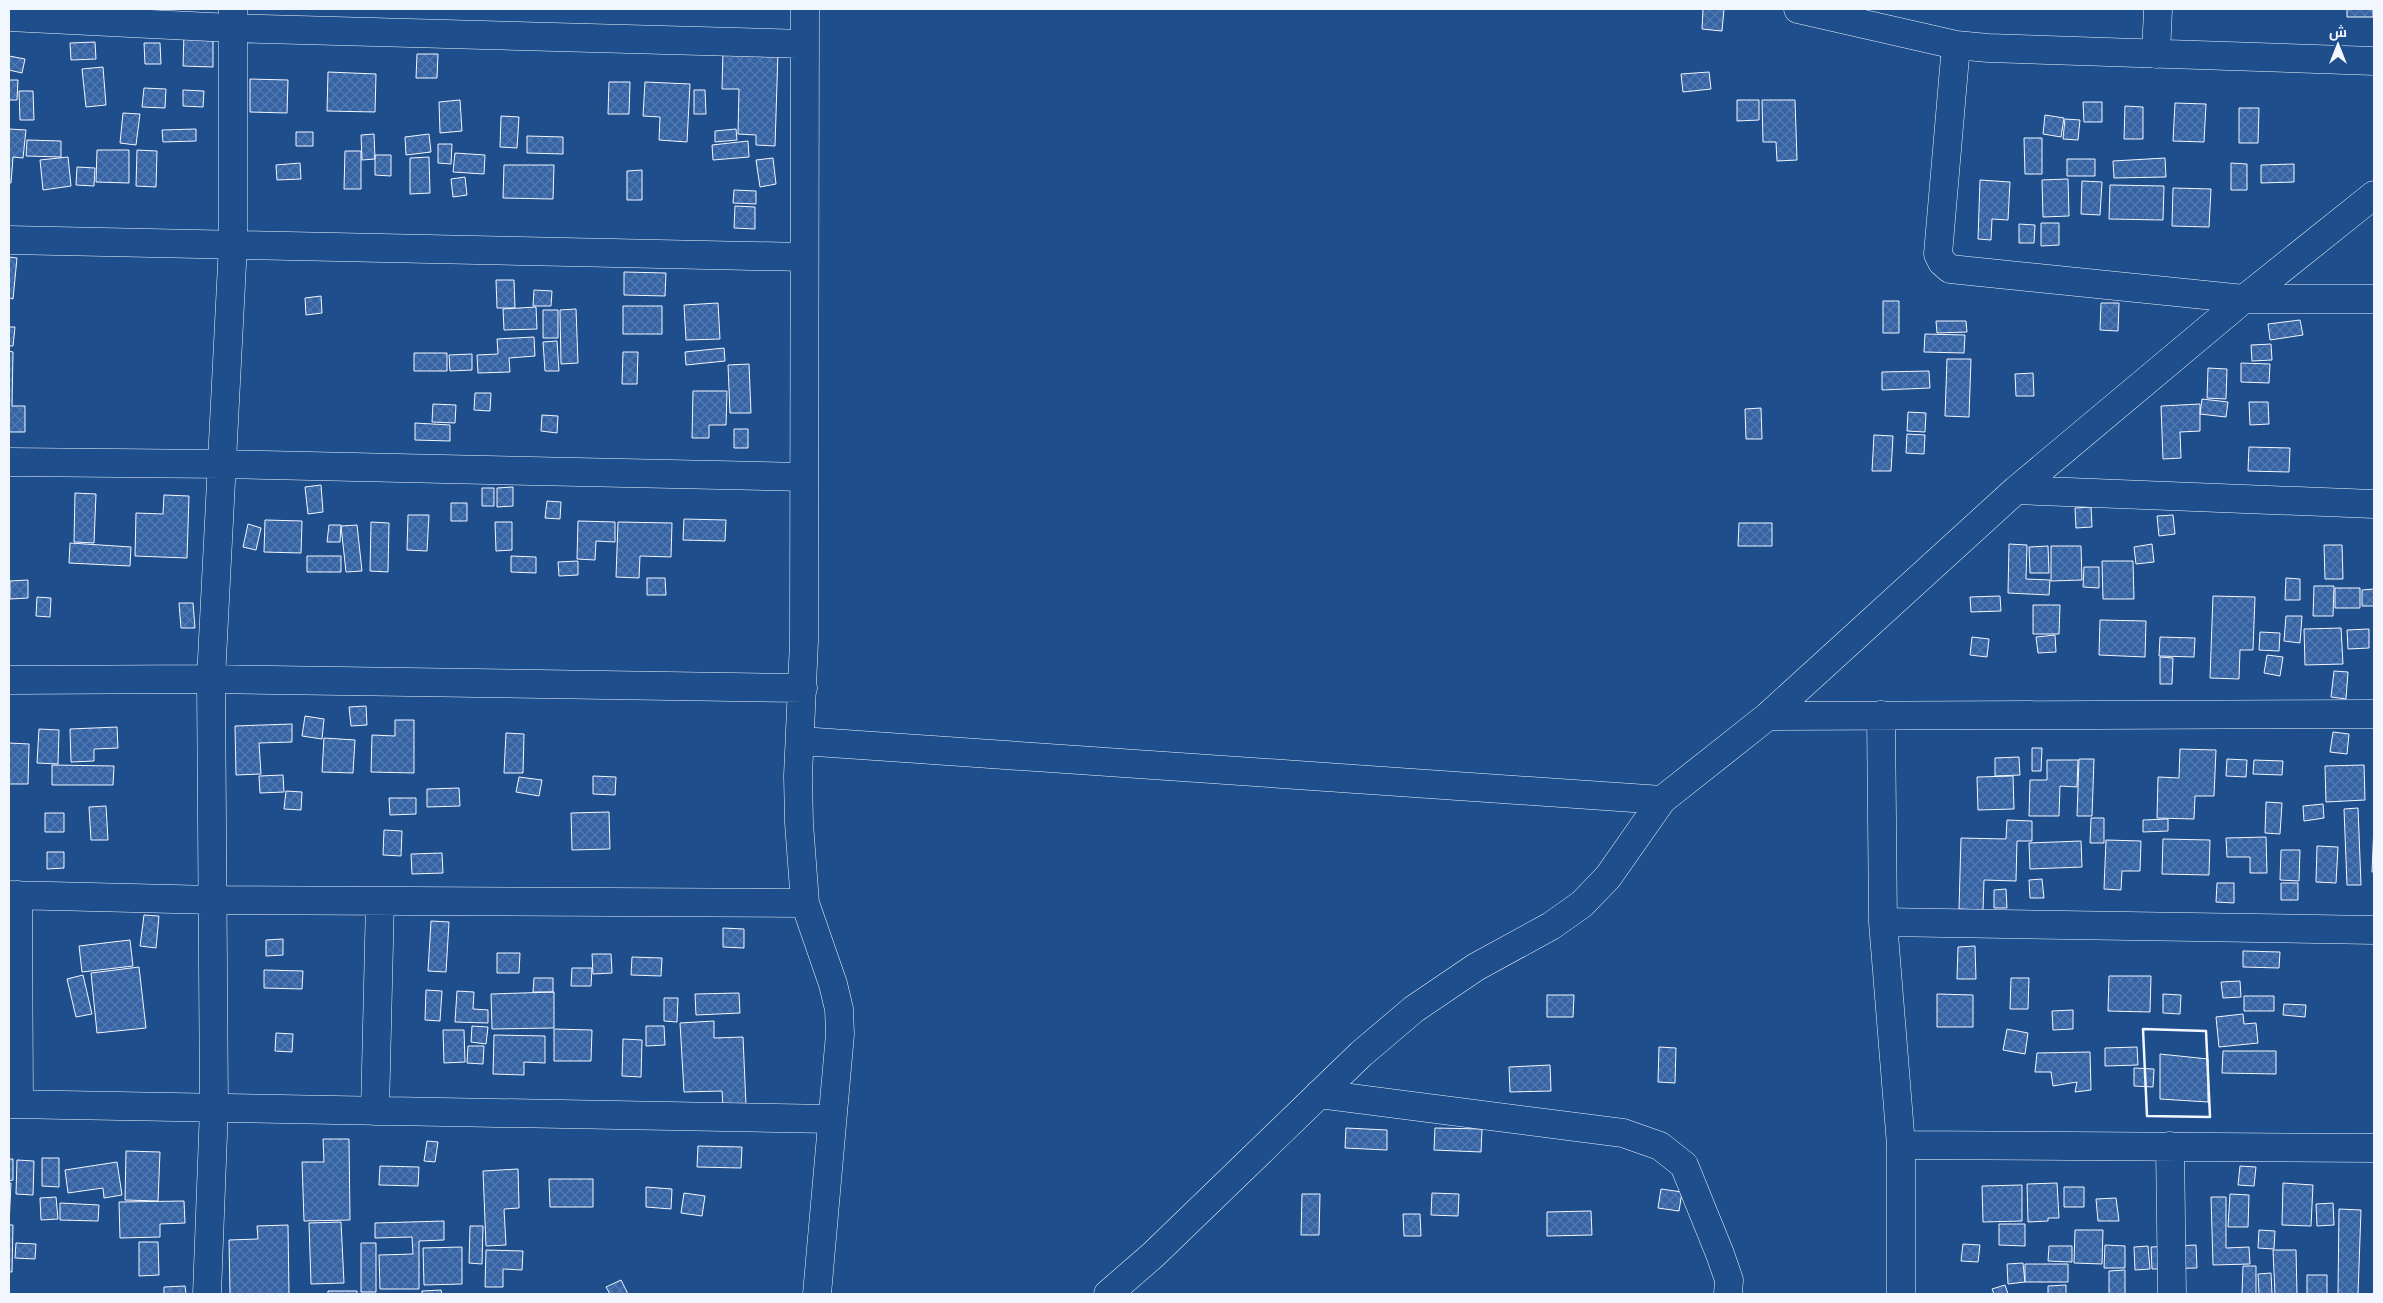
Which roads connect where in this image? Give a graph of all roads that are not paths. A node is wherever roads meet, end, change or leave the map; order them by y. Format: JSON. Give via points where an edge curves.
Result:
{"nodes":[{"id":1,"x":15,"y":9,"type":"edge"},
{"id":2,"x":805,"y":9,"type":"edge"},
{"id":3,"x":1798,"y":9,"type":"edge"},
{"id":4,"x":2158,"y":9,"type":"edge"},
{"id":5,"x":9,"y":17,"type":"edge"},
{"id":6,"x":232,"y":19,"type":"edge"},
{"id":7,"x":805,"y":44,"type":"junction"},
{"id":8,"x":1956,"y":45,"type":"junction"},
{"id":9,"x":2156,"y":54,"type":"junction"},
{"id":10,"x":2374,"y":61,"type":"edge"},
{"id":11,"x":2374,"y":195,"type":"edge"},
{"id":12,"x":9,"y":240,"type":"edge"},
{"id":13,"x":233,"y":244,"type":"junction"},
{"id":14,"x":804,"y":257,"type":"junction"},
{"id":15,"x":2374,"y":298,"type":"edge"},
{"id":16,"x":2244,"y":299,"type":"junction"},
{"id":17,"x":9,"y":462,"type":"edge"},
{"id":18,"x":222,"y":464,"type":"junction"},
{"id":19,"x":804,"y":477,"type":"junction"},
{"id":20,"x":2016,"y":490,"type":"junction"},
{"id":21,"x":2374,"y":504,"type":"edge"},
{"id":22,"x":211,"y":679,"type":"junction"},
{"id":23,"x":9,"y":680,"type":"edge"},
{"id":24,"x":803,"y":688,"type":"junction"},
{"id":25,"x":2374,"y":714,"type":"edge"},
{"id":26,"x":1881,"y":715,"type":"junction"},
{"id":27,"x":1768,"y":716,"type":"junction"},
{"id":28,"x":801,"y":742,"type":"junction"},
{"id":29,"x":1662,"y":800,"type":"junction"},
{"id":30,"x":13,"y":895,"type":"edge"},
{"id":31,"x":214,"y":900,"type":"junction"},
{"id":32,"x":380,"y":901,"type":"junction"},
{"id":33,"x":805,"y":903,"type":"junction"},
{"id":34,"x":1883,"y":922,"type":"junction"},
{"id":35,"x":2374,"y":930,"type":"edge"},
{"id":36,"x":1319,"y":1094,"type":"junction"},
{"id":37,"x":14,"y":1104,"type":"edge"},
{"id":38,"x":214,"y":1108,"type":"junction"},
{"id":39,"x":375,"y":1112,"type":"junction"},
{"id":40,"x":832,"y":1119,"type":"junction"},
{"id":41,"x":1901,"y":1145,"type":"junction"},
{"id":42,"x":2170,"y":1146,"type":"junction"},
{"id":43,"x":2374,"y":1148,"type":"edge"},
{"id":44,"x":207,"y":1294,"type":"edge"},
{"id":45,"x":817,"y":1294,"type":"edge"},
{"id":46,"x":1108,"y":1294,"type":"edge"},
{"id":47,"x":1728,"y":1294,"type":"edge"},
{"id":48,"x":1901,"y":1294,"type":"edge"},
{"id":49,"x":2172,"y":1294,"type":"edge"}],
"edges":[{"from":1,"to":5,"type":"street"},
{"from":2,"to":7,"type":"street"},
{"from":3,"to":8,"type":"street"},
{"from":4,"to":9,"type":"street"},
{"from":5,"to":6,"type":"street"},
{"from":6,"to":7,"type":"street"},
{"from":6,"to":13,"type":"street"},
{"from":7,"to":14,"type":"street"},
{"from":8,"to":9,"type":"street"},
{"from":8,"to":16,"type":"street","via":[[1938,254],[1942,262],[1950,269],[1961,271]]},
{"from":9,"to":10,"type":"street"},
{"from":11,"to":16,"type":"street"},
{"from":12,"to":13,"type":"street"},
{"from":13,"to":14,"type":"street"},
{"from":13,"to":18,"type":"street"},
{"from":14,"to":19,"type":"street"},
{"from":15,"to":16,"type":"street"},
{"from":16,"to":20,"type":"street"},
{"from":17,"to":18,"type":"street"},
{"from":18,"to":19,"type":"street"},
{"from":18,"to":22,"type":"street"},
{"from":19,"to":24,"type":"street"},
{"from":20,"to":21,"type":"street"},
{"from":20,"to":27,"type":"street"},
{"from":22,"to":23,"type":"street"},
{"from":22,"to":24,"type":"street"},
{"from":22,"to":31,"type":"street"},
{"from":24,"to":28,"type":"street"},
{"from":25,"to":26,"type":"street"},
{"from":26,"to":27,"type":"street"},
{"from":26,"to":34,"type":"street"},
{"from":27,"to":29,"type":"street"},
{"from":28,"to":29,"type":"street"},
{"from":28,"to":33,"type":"street","via":[[799,824]]},
{"from":29,"to":36,"type":"street","via":[[1608,877],[1582,904],[1551,926],[1476,966],[1414,1009]]},
{"from":30,"to":31,"type":"street"},
{"from":30,"to":37,"type":"street"},
{"from":31,"to":32,"type":"street"},
{"from":31,"to":38,"type":"street"},
{"from":32,"to":33,"type":"street"},
{"from":32,"to":39,"type":"street"},
{"from":33,"to":40,"type":"street","via":[[839,1009],[838,1073]]},
{"from":34,"to":35,"type":"street"},
{"from":34,"to":41,"type":"street"},
{"from":36,"to":46,"type":"street","via":[[1153,1255]]},
{"from":36,"to":47,"type":"street","via":[[1623,1133],[1660,1146],[1684,1165],[1729,1280]]},
{"from":37,"to":38,"type":"street"},
{"from":38,"to":39,"type":"street"},
{"from":38,"to":44,"type":"street"},
{"from":39,"to":40,"type":"street"},
{"from":40,"to":45,"type":"street"},
{"from":41,"to":42,"type":"street"},
{"from":41,"to":48,"type":"street"},
{"from":42,"to":43,"type":"street"},
{"from":42,"to":49,"type":"street"}]}
